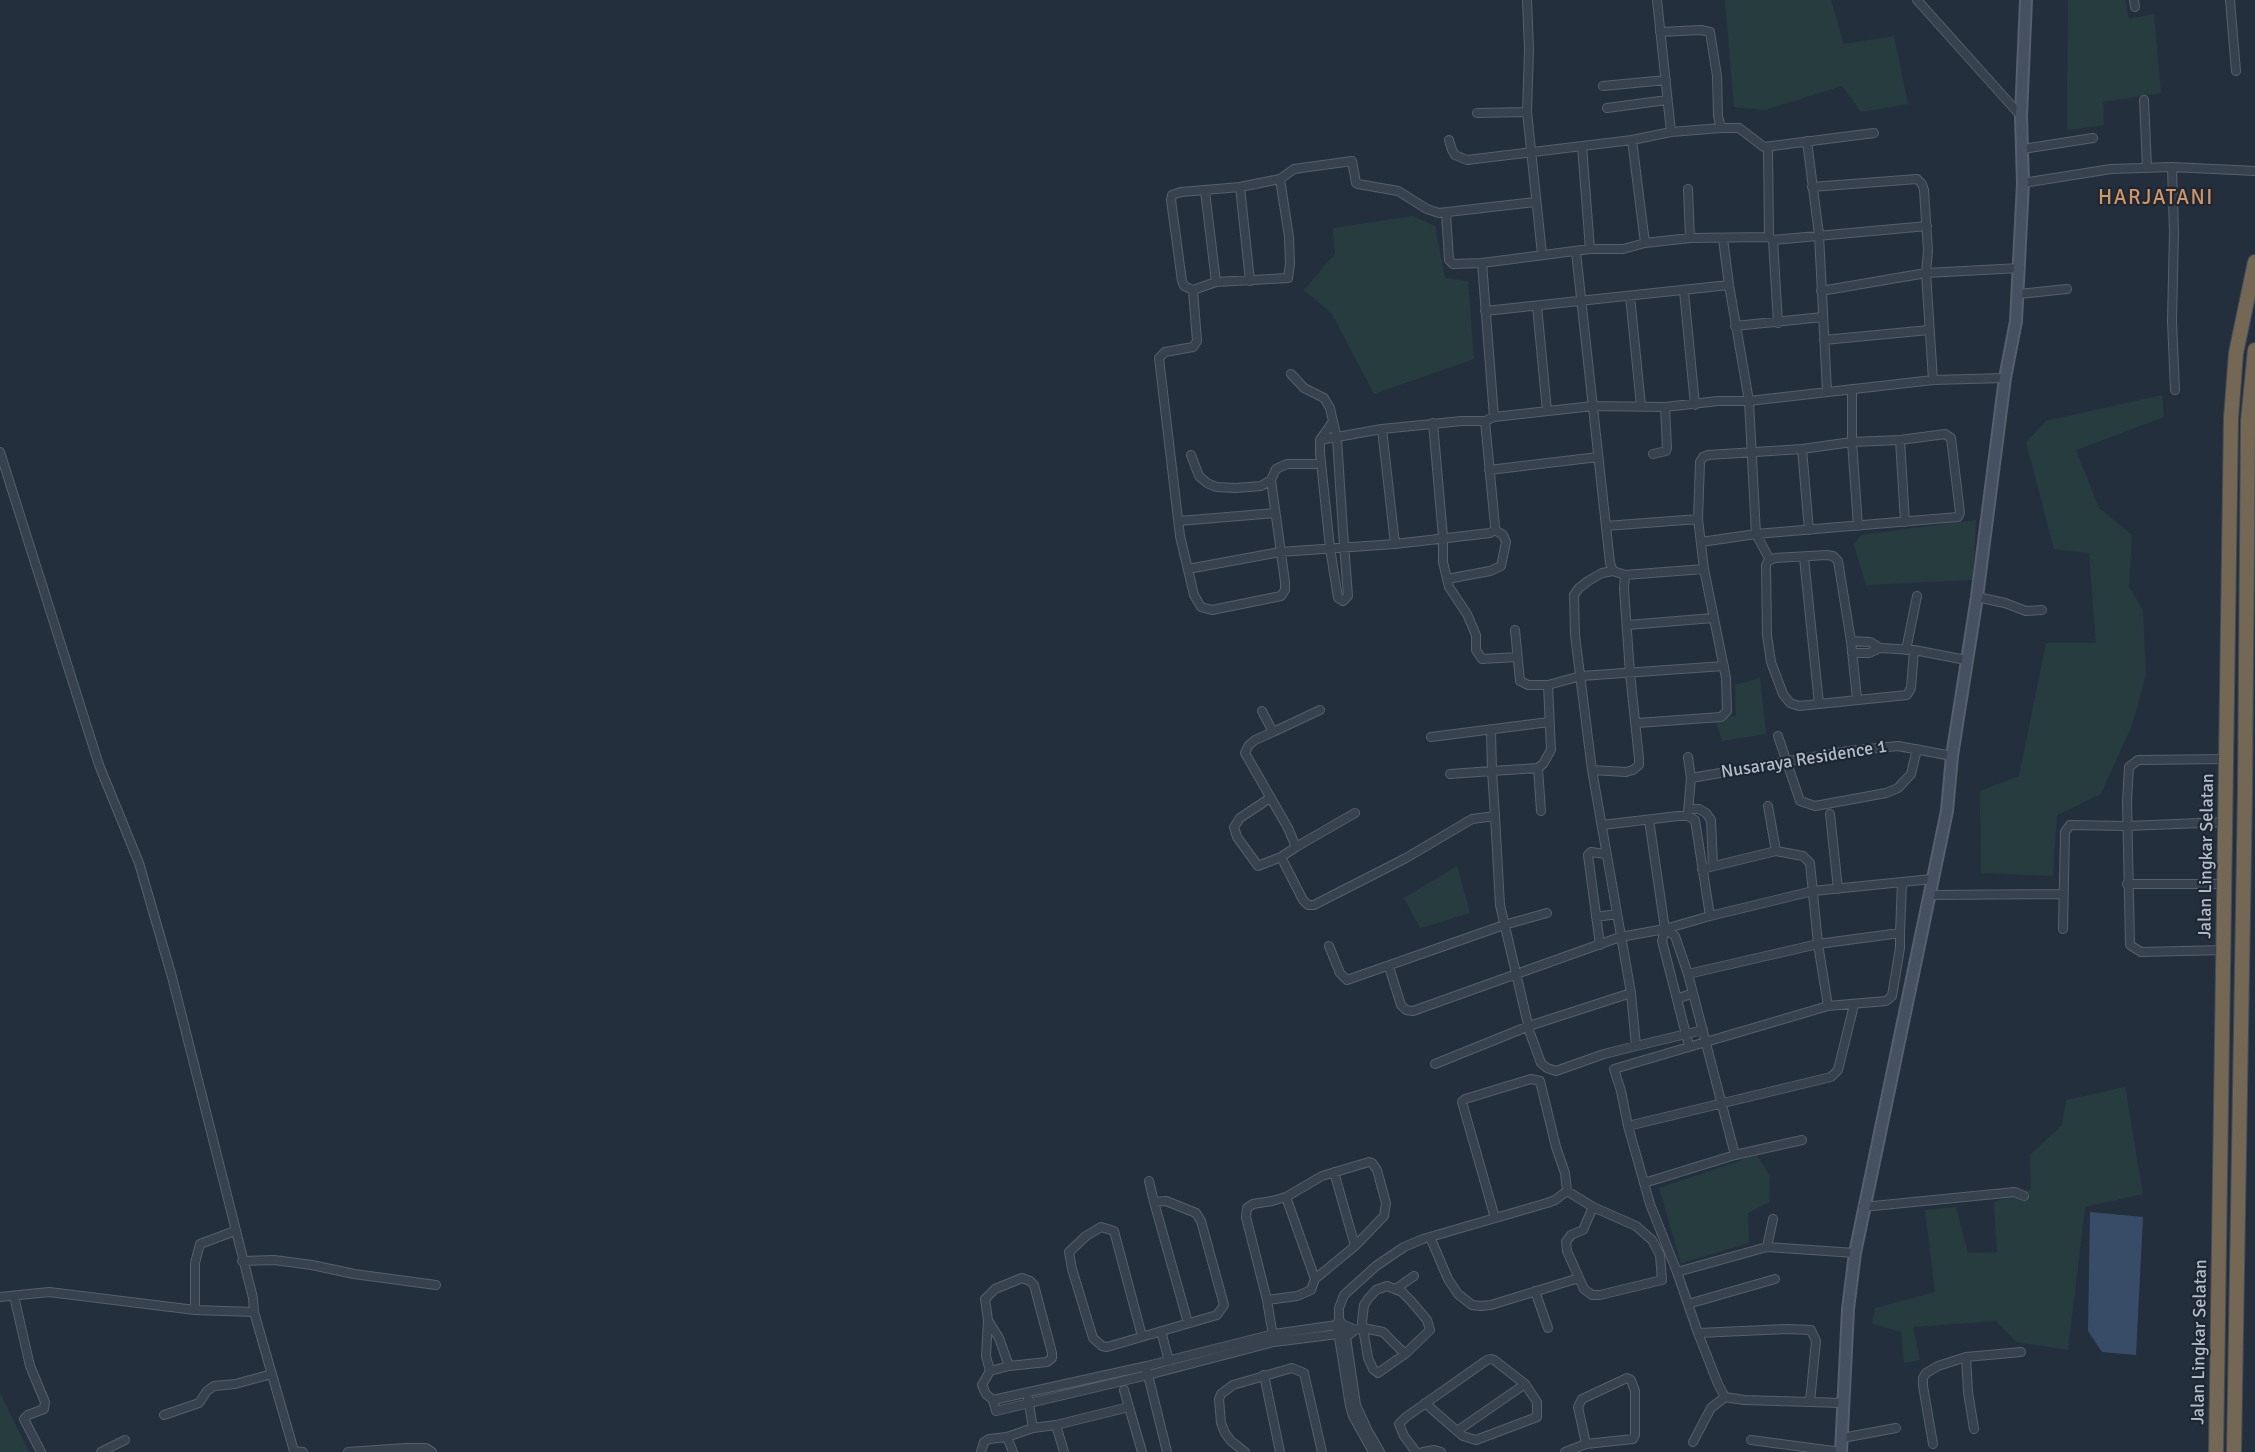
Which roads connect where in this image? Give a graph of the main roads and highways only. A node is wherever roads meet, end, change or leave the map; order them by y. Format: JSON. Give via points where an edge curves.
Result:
{"nodes":[{"id":1,"x":2255,"y":262,"type":"edge"},
{"id":2,"x":2255,"y":352,"type":"edge"},
{"id":3,"x":2245,"y":790,"type":"junction"},
{"id":4,"x":2226,"y":792,"type":"junction"},
{"id":5,"x":2249,"y":840,"type":"edge"},
{"id":6,"x":2220,"y":1233,"type":"junction"},
{"id":7,"x":2238,"y":1236,"type":"junction"},
{"id":8,"x":2216,"y":1452,"type":"edge"},
{"id":9,"x":2234,"y":1452,"type":"edge"}],
"edges":[{"from":1,"to":4,"type":"highway","name":"Jalan Lingkar Selatan","via":[[2236,352],[2231,418]]},
{"from":2,"to":3,"type":"highway","name":"Jalan Lingkar Selatan","via":[[2248,421]]},
{"from":3,"to":4,"type":"highway"},
{"from":3,"to":5,"type":"highway","name":"Jalan Lingkar Selatan"},
{"from":4,"to":6,"type":"highway","name":"Jalan Lingkar Selatan"},
{"from":5,"to":7,"type":"highway","name":"Jalan Lingkar Selatan"},
{"from":6,"to":7,"type":"highway"},
{"from":6,"to":8,"type":"highway","name":"Jalan Lingkar Selatan"},
{"from":7,"to":9,"type":"highway","name":"Jalan Lingkar Selatan"}]}
